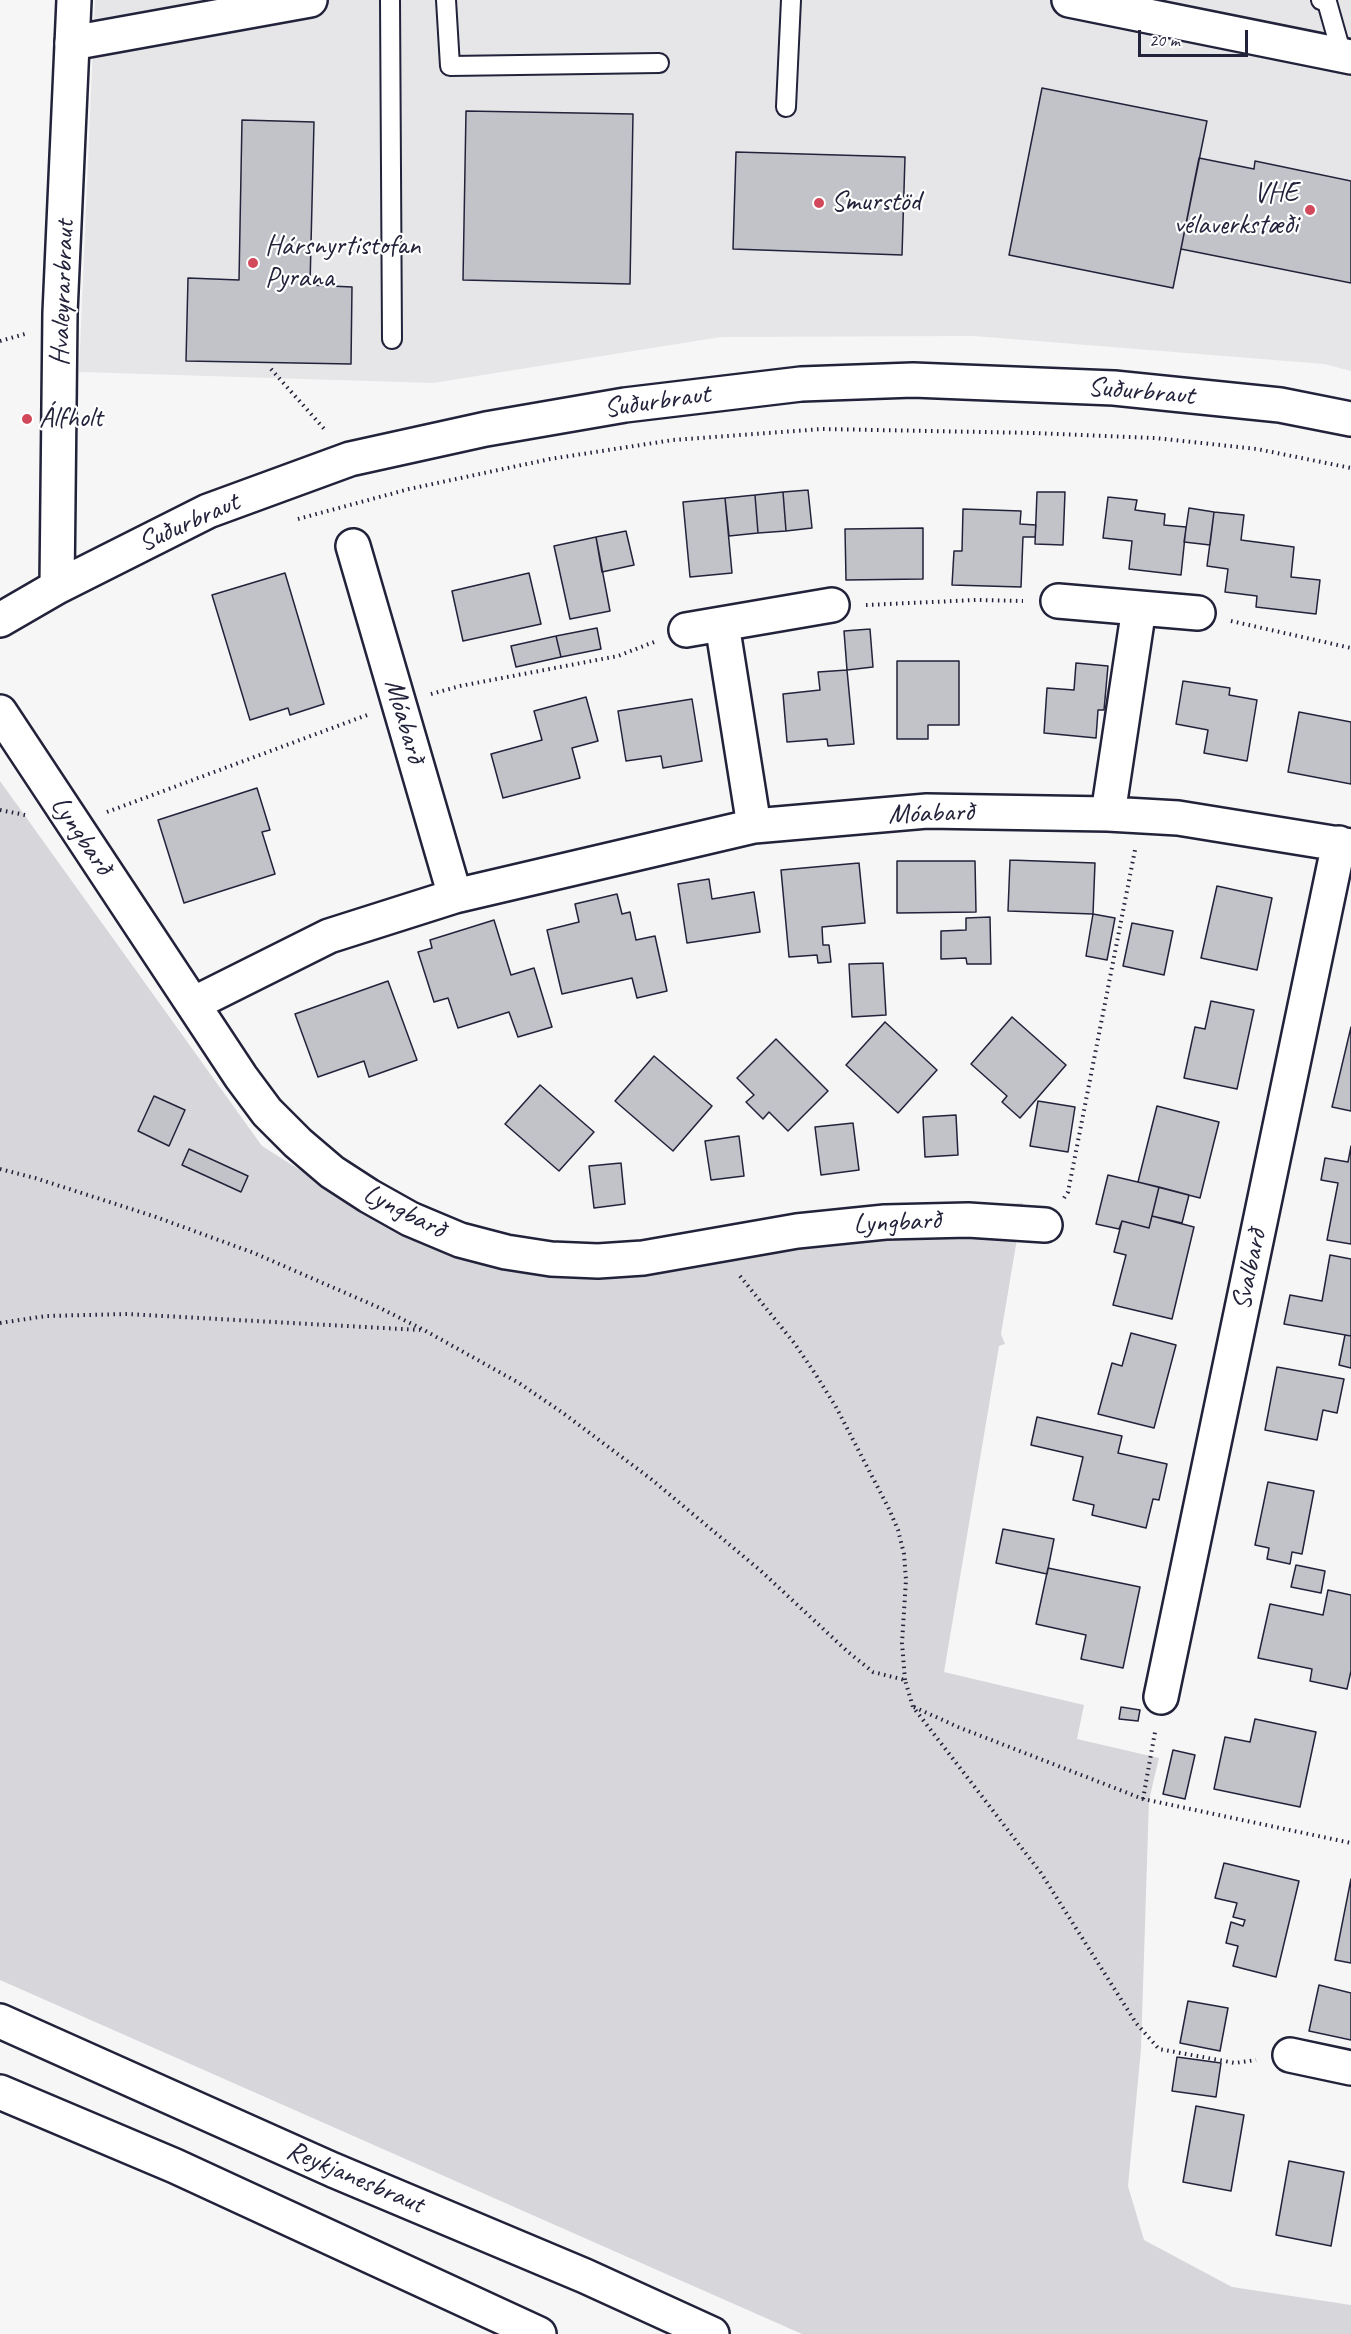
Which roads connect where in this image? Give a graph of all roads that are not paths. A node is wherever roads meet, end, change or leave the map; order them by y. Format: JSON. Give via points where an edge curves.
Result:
{"nodes":[{"id":1,"x":74,"y":0,"type":"edge"},
{"id":2,"x":310,"y":0,"type":"edge"},
{"id":3,"x":390,"y":0,"type":"edge"},
{"id":4,"x":446,"y":0,"type":"edge"},
{"id":5,"x":791,"y":0,"type":"edge"},
{"id":6,"x":1069,"y":0,"type":"edge"},
{"id":7,"x":1321,"y":0,"type":"edge"},
{"id":8,"x":244,"y":6,"type":"edge"},
{"id":9,"x":72,"y":43,"type":"junction"},
{"id":10,"x":1346,"y":56,"type":"edge"},
{"id":11,"x":659,"y":63,"type":"dead end"},
{"id":12,"x":786,"y":107,"type":"dead end"},
{"id":13,"x":392,"y":339,"type":"dead end"},
{"id":14,"x":1351,"y":419,"type":"edge"},
{"id":15,"x":352,"y":546,"type":"dead end"},
{"id":16,"x":57,"y":587,"type":"junction"},
{"id":17,"x":1058,"y":601,"type":"road end"},
{"id":18,"x":832,"y":605,"type":"road end"},
{"id":19,"x":1139,"y":608,"type":"junction"},
{"id":20,"x":1198,"y":613,"type":"road end"},
{"id":21,"x":0,"y":620,"type":"edge"},
{"id":22,"x":722,"y":624,"type":"junction"},
{"id":23,"x":686,"y":630,"type":"road end"},
{"id":24,"x":0,"y":712,"type":"edge"},
{"id":25,"x":1108,"y":814,"type":"junction"},
{"id":26,"x":754,"y":826,"type":"junction"},
{"id":27,"x":1345,"y":845,"type":"edge"},
{"id":28,"x":455,"y":896,"type":"junction"},
{"id":29,"x":193,"y":1004,"type":"junction"},
{"id":30,"x":1045,"y":1225,"type":"road end"},
{"id":31,"x":1161,"y":1698,"type":"road end"},
{"id":32,"x":0,"y":2021,"type":"edge"},
{"id":33,"x":1290,"y":2055,"type":"road end"},
{"id":34,"x":1351,"y":2068,"type":"edge"},
{"id":35,"x":0,"y":2092,"type":"edge"},
{"id":36,"x":539,"y":2334,"type":"edge"},
{"id":37,"x":712,"y":2334,"type":"edge"}],
"edges":[{"from":1,"to":9,"type":"main road","name":"Hvaleyrarbraut"},
{"from":2,"to":8,"type":"main road"},
{"from":3,"to":13,"type":"lane"},
{"from":4,"to":11,"type":"lane","via":[[450,66]]},
{"from":5,"to":12,"type":"lane"},
{"from":6,"to":10,"type":"main road"},
{"from":7,"to":10,"type":"lane","via":[[1327,2]]},
{"from":8,"to":9,"type":"main road"},
{"from":9,"to":16,"type":"main road","name":"Hvaleyrarbraut","via":[[60,313]]},
{"from":14,"to":16,"type":"main road","name":"Suðurbraut","via":[[1280,405],[1114,388],[890,381],[801,384],[625,405],[486,429],[350,459],[208,511]]},
{"from":15,"to":28,"type":"main road","name":"Móabarð"},
{"from":16,"to":21,"type":"main road","name":"Suðurbraut"},
{"from":17,"to":19,"type":"main road"},
{"from":18,"to":22,"type":"main road"},
{"from":19,"to":20,"type":"main road"},
{"from":19,"to":25,"type":"main road"},
{"from":22,"to":23,"type":"main road"},
{"from":22,"to":26,"type":"main road"},
{"from":24,"to":29,"type":"main road","name":"Lyngbarð"},
{"from":25,"to":26,"type":"main road","name":"Móabarð","via":[[927,811]]},
{"from":25,"to":27,"type":"main road","name":"Móabarð","via":[[1178,818]]},
{"from":26,"to":28,"type":"main road","name":"Móabarð"},
{"from":27,"to":31,"type":"main road","name":"Svalbarð"},
{"from":28,"to":29,"type":"main road","name":"Móabarð","via":[[328,936]]},
{"from":29,"to":30,"type":"main road","name":"Lyngbarð","via":[[267,1112],[332,1172],[410,1219],[460,1240],[506,1252],[598,1261],[643,1258],[797,1231],[885,1222],[968,1220]]},
{"from":32,"to":37,"type":"main road","name":"Reykjanesbraut"},
{"from":33,"to":34,"type":"main road"},
{"from":35,"to":36,"type":"main road","via":[[176,2166]]}]}
